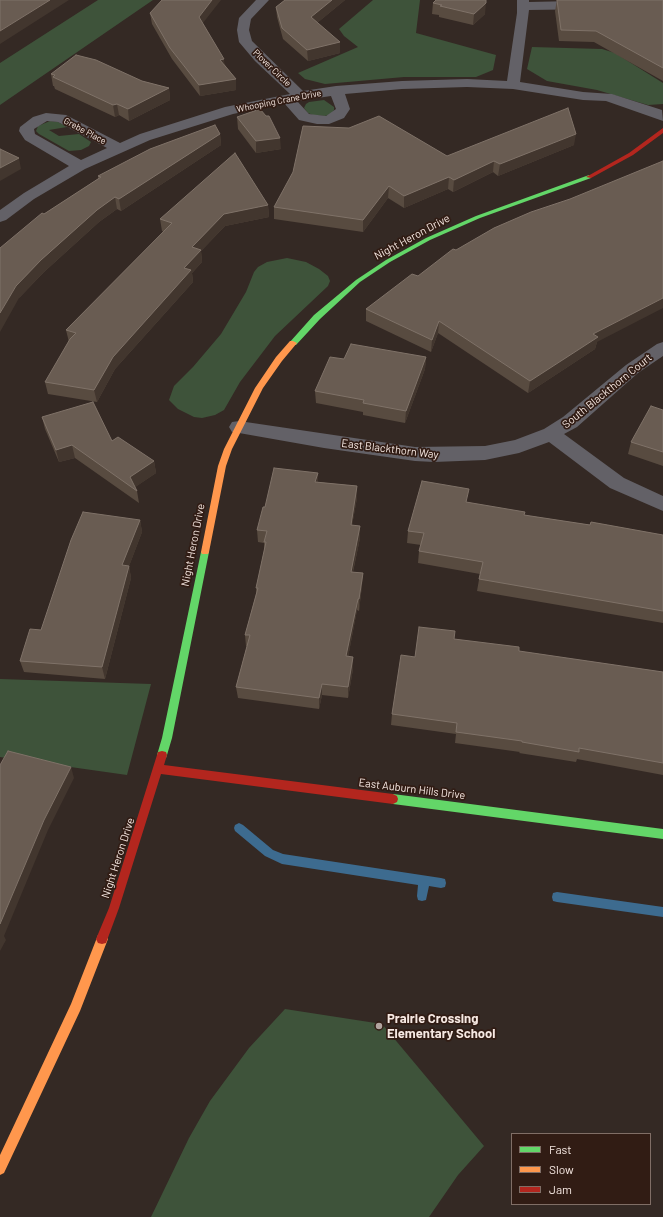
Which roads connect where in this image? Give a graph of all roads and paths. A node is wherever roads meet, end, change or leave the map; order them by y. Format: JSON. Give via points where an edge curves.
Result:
{"nodes":[{"id":1,"x":262,"y":0,"type":"edge"},
{"id":2,"x":614,"y":0,"type":"edge"},
{"id":3,"x":524,"y":3,"type":"edge"},
{"id":4,"x":513,"y":85,"type":"junction"},
{"id":5,"x":336,"y":90,"type":"junction"},
{"id":6,"x":583,"y":96,"type":"junction"},
{"id":7,"x":293,"y":97,"type":"junction"},
{"id":8,"x":663,"y":117,"type":"edge"},
{"id":9,"x":663,"y":123,"type":"edge"},
{"id":10,"x":663,"y":130,"type":"edge"},
{"id":11,"x":118,"y":148,"type":"junction"},
{"id":12,"x":80,"y":166,"type":"junction"},
{"id":13,"x":0,"y":217,"type":"edge"},
{"id":14,"x":663,"y":348,"type":"edge"},
{"id":15,"x":239,"y":427,"type":"junction"},
{"id":16,"x":551,"y":434,"type":"junction"},
{"id":17,"x":663,"y":504,"type":"edge"},
{"id":18,"x":159,"y":769,"type":"junction"},
{"id":19,"x":663,"y":834,"type":"edge"},
{"id":20,"x":0,"y":1169,"type":"edge"}],
"edges":[{"from":1,"to":7,"type":"street","name":"Plover Circle","via":[[245,18],[243,30],[246,42]]},
{"from":2,"to":3,"type":"street","via":[[596,5]]},
{"from":3,"to":4,"type":"street"},
{"from":4,"to":5,"type":"street","name":"Whooping Crane Drive","via":[[442,83]]},
{"from":4,"to":6,"type":"street","name":"Whooping Crane Drive"},
{"from":5,"to":7,"type":"street","name":"Whooping Crane Drive"},
{"from":5,"to":7,"type":"street","name":"Plover Circle","via":[[343,109],[339,115],[329,120],[304,117]]},
{"from":6,"to":8,"type":"street","name":"Whooping Crane Drive","via":[[607,97],[657,112]]},
{"from":6,"to":9,"type":"street","name":"Whooping Crane Drive","via":[[588,102],[609,110],[645,122]]},
{"from":7,"to":11,"type":"street","name":"Whooping Crane Drive","via":[[195,120]]},
{"from":10,"to":15,"type":"street","name":"Night Heron Drive","via":[[632,154],[601,172],[448,230],[373,271],[331,304],[289,348],[259,388]]},
{"from":11,"to":12,"type":"street","name":"Whooping Crane Drive"},
{"from":11,"to":12,"type":"street","name":"Grebe Place","via":[[61,118],[38,120],[27,127],[26,131],[30,137]]},
{"from":12,"to":13,"type":"street","name":"Whooping Crane Drive"},
{"from":14,"to":16,"type":"street","name":"South Blackthorn Court","via":[[632,369],[570,422]]},
{"from":15,"to":16,"type":"street","name":"East Blackthorn Way","via":[[409,454],[440,456],[493,452],[534,442]]},
{"from":15,"to":18,"type":"street","name":"Night Heron Drive","via":[[228,449],[217,484],[179,684]]},
{"from":16,"to":17,"type":"street","via":[[617,483]]},
{"from":18,"to":19,"type":"street","name":"East Auburn Hills Drive"},
{"from":18,"to":20,"type":"street","name":"Night Heron Drive","via":[[114,908],[76,1007]]}]}
